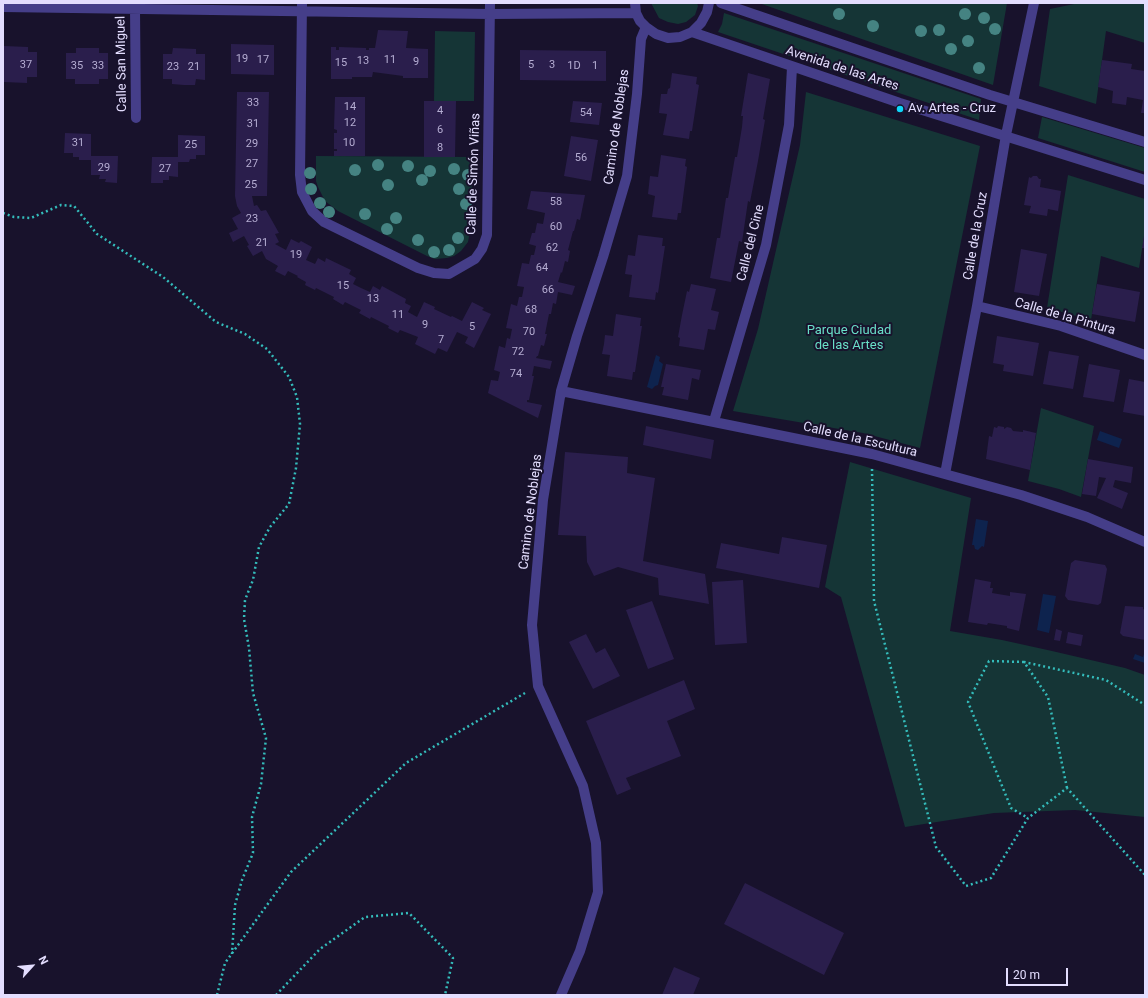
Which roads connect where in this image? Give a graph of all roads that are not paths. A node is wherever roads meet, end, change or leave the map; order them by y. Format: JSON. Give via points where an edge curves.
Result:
{"nodes":[{"id":1,"x":490,"y":3,"type":"edge"},
{"id":2,"x":709,"y":3,"type":"edge"},
{"id":3,"x":721,"y":3,"type":"edge"},
{"id":4,"x":1034,"y":3,"type":"edge"},
{"id":5,"x":181,"y":6,"type":"edge"},
{"id":6,"x":3,"y":7,"type":"edge"},
{"id":7,"x":302,"y":7,"type":"edge"},
{"id":8,"x":635,"y":8,"type":"edge"},
{"id":9,"x":135,"y":9,"type":"junction"},
{"id":10,"x":490,"y":14,"type":"junction"},
{"id":11,"x":646,"y":27,"type":"junction"},
{"id":12,"x":692,"y":32,"type":"junction"},
{"id":13,"x":792,"y":67,"type":"junction"},
{"id":14,"x":1013,"y":102,"type":"junction"},
{"id":15,"x":136,"y":118,"type":"dead end"},
{"id":16,"x":1006,"y":135,"type":"junction"},
{"id":17,"x":1145,"y":142,"type":"edge"},
{"id":18,"x":1145,"y":180,"type":"edge"},
{"id":19,"x":977,"y":306,"type":"junction"},
{"id":20,"x":1145,"y":355,"type":"edge"},
{"id":21,"x":561,"y":391,"type":"junction"},
{"id":22,"x":714,"y":421,"type":"junction"},
{"id":23,"x":945,"y":474,"type":"junction"},
{"id":24,"x":1145,"y":542,"type":"edge"},
{"id":25,"x":561,"y":995,"type":"edge"}],
"edges":[{"from":1,"to":10,"type":"street","name":"Calle de Simón Viñas"},
{"from":2,"to":12,"type":"street","via":[[701,23]]},
{"from":3,"to":14,"type":"street","name":"Avenida de las Artes"},
{"from":4,"to":14,"type":"street","name":"Calle de la Cruz"},
{"from":5,"to":7,"type":"street","name":"Calle San Miguel"},
{"from":5,"to":9,"type":"street","name":"Calle San Miguel"},
{"from":6,"to":9,"type":"street","name":"Calle San Miguel"},
{"from":7,"to":10,"type":"street","name":"Calle San Miguel"},
{"from":7,"to":10,"type":"street","name":"Calle de Simón Viñas","via":[[302,192],[312,211],[324,222],[434,274],[449,274],[475,259],[487,235]]},
{"from":8,"to":10,"type":"street","name":"Calle San Miguel"},
{"from":8,"to":11,"type":"street"},
{"from":9,"to":15,"type":"street","name":"Calle San Miguel"},
{"from":11,"to":12,"type":"street","via":[[668,38]]},
{"from":11,"to":21,"type":"street","name":"Camino de Noblejas","via":[[641,39],[627,176]]},
{"from":12,"to":13,"type":"street","name":"Avenida de las Artes"},
{"from":13,"to":16,"type":"street","name":"Avenida de las Artes"},
{"from":13,"to":22,"type":"street","name":"Calle del Cine","via":[[789,125],[766,245]]},
{"from":14,"to":16,"type":"street","name":"Calle de la Cruz"},
{"from":14,"to":17,"type":"street","name":"Avenida de las Artes"},
{"from":16,"to":18,"type":"street","name":"Avenida de las Artes"},
{"from":16,"to":19,"type":"street","name":"Calle de la Cruz"},
{"from":19,"to":20,"type":"street","name":"Calle de la Pintura","via":[[1061,326]]},
{"from":19,"to":23,"type":"street","name":"Calle de la Cruz"},
{"from":21,"to":22,"type":"street","name":"Calle de la Escultura"},
{"from":21,"to":25,"type":"street","name":"Camino de Noblejas","via":[[543,500],[532,625],[538,686],[583,786],[596,843],[598,892],[580,951]]},
{"from":22,"to":23,"type":"street","name":"Calle de la Escultura","via":[[872,454]]},
{"from":23,"to":24,"type":"street","name":"Calle de la Escultura","via":[[1087,516]]}]}
